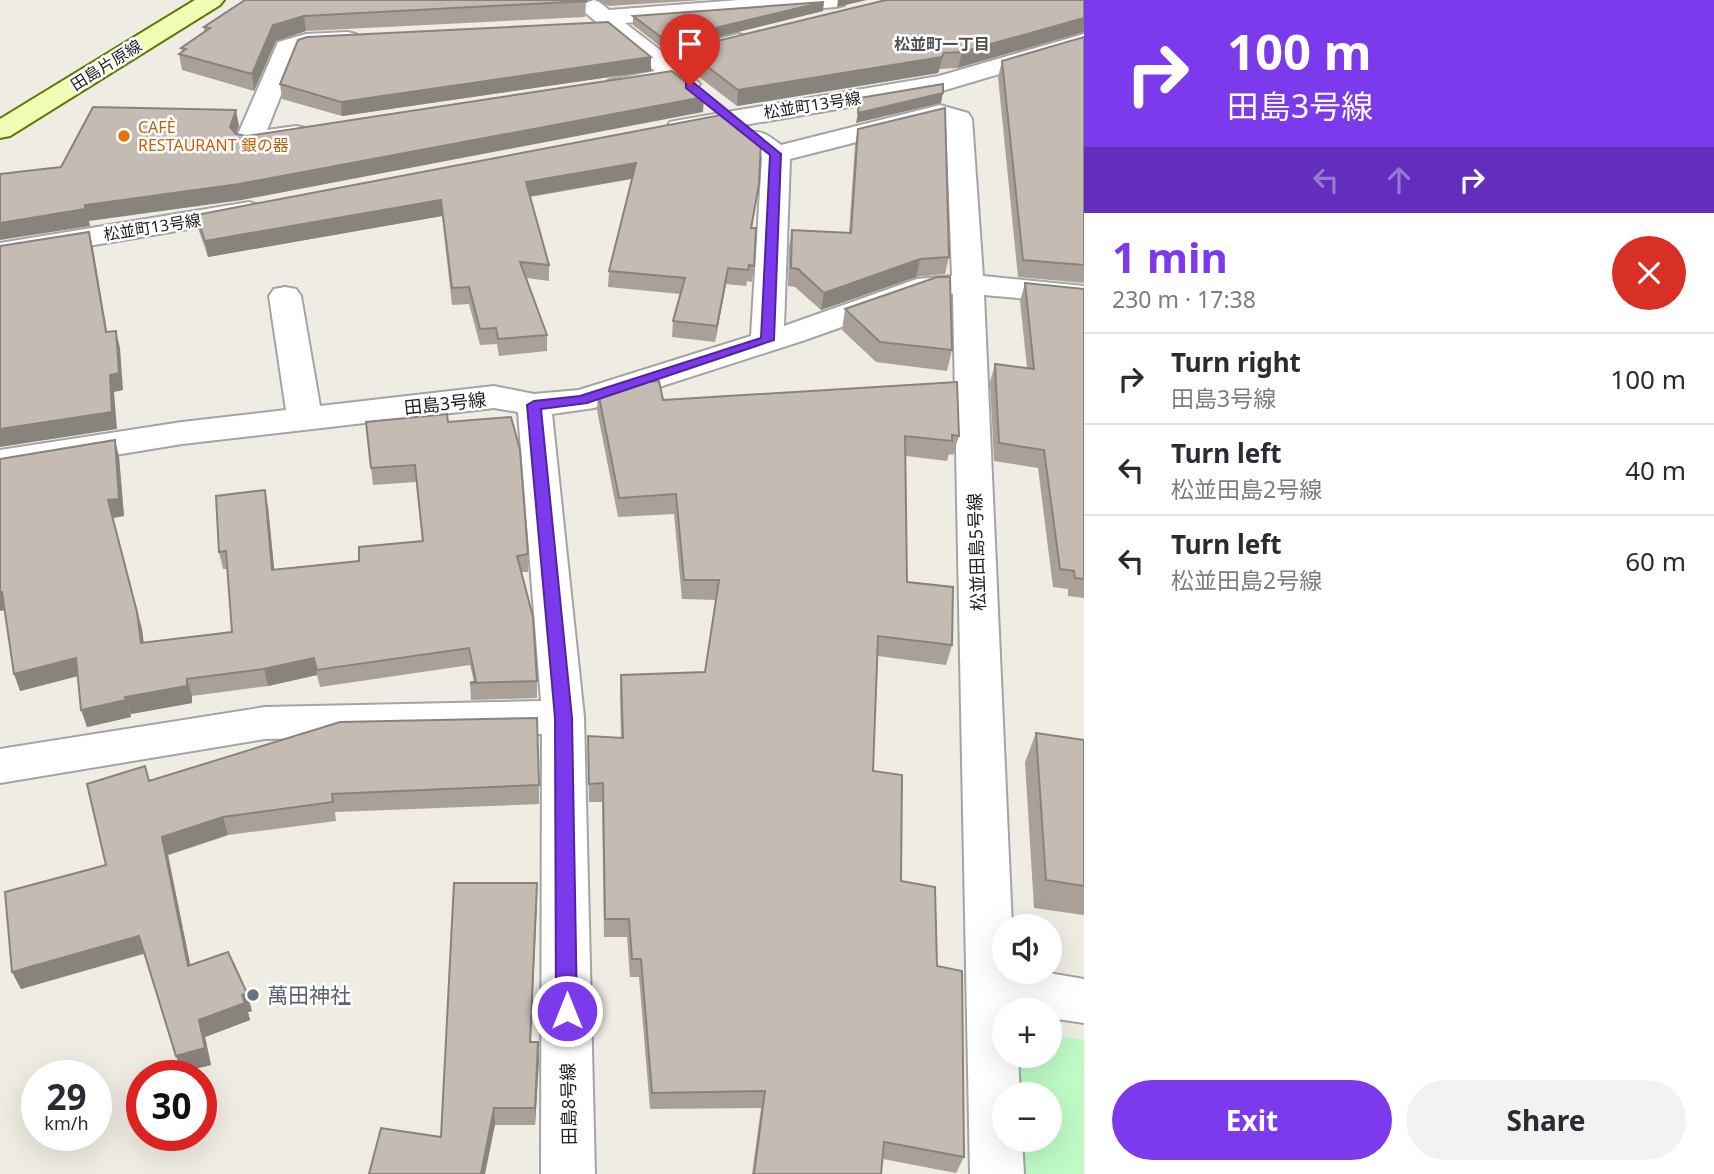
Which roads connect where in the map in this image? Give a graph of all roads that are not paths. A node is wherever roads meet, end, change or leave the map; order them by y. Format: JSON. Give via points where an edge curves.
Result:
{"nodes":[{"id":1,"x":212,"y":0,"type":"edge"},
{"id":2,"x":582,"y":0,"type":"edge"},
{"id":3,"x":846,"y":6,"type":"edge"},
{"id":4,"x":609,"y":21,"type":"junction"},
{"id":5,"x":574,"y":27,"type":"edge"},
{"id":6,"x":790,"y":29,"type":"edge"},
{"id":7,"x":764,"y":35,"type":"edge"},
{"id":8,"x":373,"y":37,"type":"edge"},
{"id":9,"x":1084,"y":41,"type":"edge"},
{"id":10,"x":670,"y":69,"type":"junction"},
{"id":11,"x":593,"y":89,"type":"edge"},
{"id":12,"x":729,"y":118,"type":"junction"},
{"id":13,"x":0,"y":130,"type":"edge"},
{"id":14,"x":318,"y":130,"type":"edge"},
{"id":15,"x":648,"y":134,"type":"edge"},
{"id":16,"x":776,"y":154,"type":"junction"},
{"id":17,"x":269,"y":207,"type":"edge"},
{"id":18,"x":0,"y":252,"type":"edge"},
{"id":19,"x":968,"y":284,"type":"junction"},
{"id":20,"x":1084,"y":295,"type":"edge"},
{"id":21,"x":285,"y":296,"type":"dead end"},
{"id":22,"x":767,"y":340,"type":"junction"},
{"id":23,"x":534,"y":405,"type":"junction"},
{"id":24,"x":305,"y":420,"type":"junction"},
{"id":25,"x":0,"y":462,"type":"edge"},
{"id":26,"x":564,"y":718,"type":"junction"},
{"id":27,"x":0,"y":766,"type":"edge"},
{"id":28,"x":992,"y":986,"type":"junction"},
{"id":29,"x":1084,"y":1001,"type":"edge"},
{"id":30,"x":568,"y":1174,"type":"edge"},
{"id":31,"x":997,"y":1174,"type":"edge"}],
"edges":[{"from":1,"to":13,"type":"main road","name":"田島片原線"},
{"from":2,"to":4,"type":"street"},
{"from":3,"to":4,"type":"street"},
{"from":3,"to":6,"type":"street"},
{"from":4,"to":5,"type":"street"},
{"from":4,"to":10,"type":"street"},
{"from":7,"to":10,"type":"street","via":[[674,57]]},
{"from":8,"to":14,"type":"street","via":[[306,41],[287,47],[249,141]]},
{"from":9,"to":12,"type":"street","name":"松並町13号線","via":[[943,83]]},
{"from":10,"to":11,"type":"street","via":[[662,79]]},
{"from":10,"to":12,"type":"street"},
{"from":12,"to":15,"type":"street","name":"松並町13号線"},
{"from":12,"to":16,"type":"street"},
{"from":16,"to":19,"type":"street","name":"松並田島5号線","via":[[940,113],[959,119]]},
{"from":16,"to":22,"type":"street"},
{"from":17,"to":18,"type":"street","name":"松並町13号線"},
{"from":19,"to":20,"type":"street","name":"田島3号線"},
{"from":19,"to":22,"type":"street","name":"田島3号線","via":[[928,286]]},
{"from":19,"to":28,"type":"street","name":"松並田島5号線"},
{"from":21,"to":24,"type":"street"},
{"from":22,"to":23,"type":"street","name":"田島3号線","via":[[582,400]]},
{"from":23,"to":24,"type":"street","name":"田島3号線","via":[[494,397]]},
{"from":23,"to":26,"type":"street","name":"田島8号線"},
{"from":24,"to":25,"type":"street","name":"田島3号線","via":[[182,433]]},
{"from":26,"to":27,"type":"street","via":[[265,723]]},
{"from":26,"to":30,"type":"street","name":"田島8号線"},
{"from":28,"to":29,"type":"street"},
{"from":28,"to":31,"type":"street","name":"松並田島5号線"}]}
